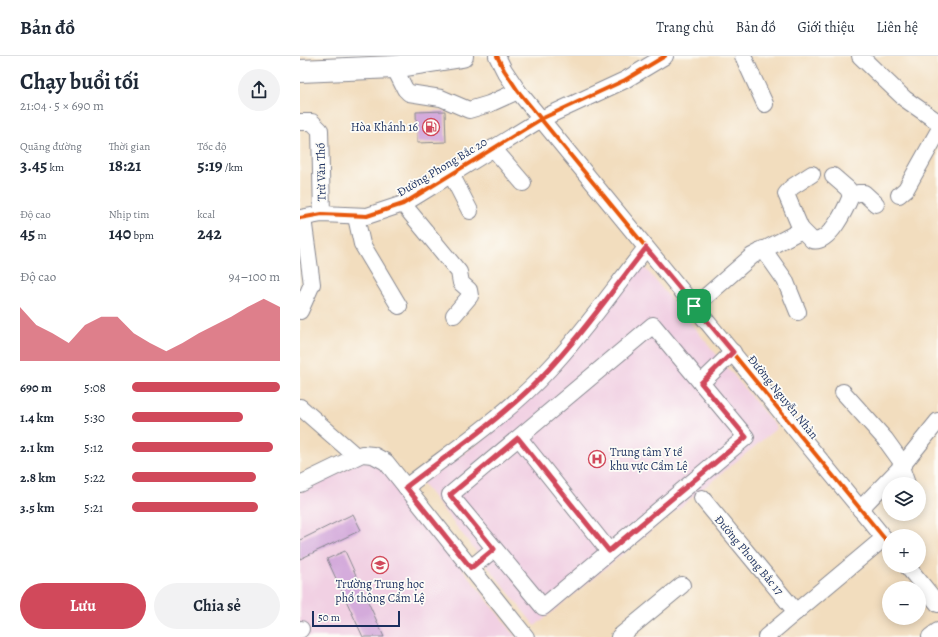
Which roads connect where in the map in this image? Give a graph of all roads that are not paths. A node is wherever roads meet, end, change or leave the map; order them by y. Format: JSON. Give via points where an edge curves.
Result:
{"nodes":[{"id":1,"x":462,"y":56,"type":"edge"},
{"id":2,"x":497,"y":56,"type":"edge"},
{"id":3,"x":665,"y":56,"type":"edge"},
{"id":4,"x":742,"y":56,"type":"edge"},
{"id":5,"x":860,"y":56,"type":"edge"},
{"id":6,"x":394,"y":67,"type":"junction"},
{"id":7,"x":300,"y":71,"type":"edge"},
{"id":8,"x":518,"y":91,"type":"junction"},
{"id":9,"x":765,"y":104,"type":"dead end"},
{"id":10,"x":541,"y":119,"type":"junction"},
{"id":11,"x":300,"y":122,"type":"edge"},
{"id":12,"x":938,"y":122,"type":"edge"},
{"id":13,"x":938,"y":132,"type":"edge"},
{"id":14,"x":493,"y":148,"type":"junction"},
{"id":15,"x":451,"y":174,"type":"junction"},
{"id":16,"x":812,"y":174,"type":"dead end"},
{"id":17,"x":833,"y":176,"type":"dead end"},
{"id":18,"x":523,"y":183,"type":"dead end"},
{"id":19,"x":899,"y":195,"type":"dead end"},
{"id":20,"x":852,"y":196,"type":"junction"},
{"id":21,"x":403,"y":204,"type":"junction"},
{"id":22,"x":876,"y":204,"type":"dead end"},
{"id":23,"x":470,"y":211,"type":"dead end"},
{"id":24,"x":322,"y":214,"type":"junction"},
{"id":25,"x":356,"y":216,"type":"junction"},
{"id":26,"x":301,"y":218,"type":"edge"},
{"id":27,"x":801,"y":229,"type":"junction"},
{"id":28,"x":646,"y":248,"type":"junction"},
{"id":29,"x":763,"y":249,"type":"junction"},
{"id":30,"x":399,"y":306,"type":"dead end"},
{"id":31,"x":694,"y":306,"type":"junction"},
{"id":32,"x":300,"y":311,"type":"edge"},
{"id":33,"x":798,"y":312,"type":"dead end"},
{"id":34,"x":454,"y":315,"type":"dead end"},
{"id":35,"x":733,"y":352,"type":"junction"},
{"id":36,"x":701,"y":383,"type":"junction"},
{"id":37,"x":843,"y":392,"type":"dead end"},
{"id":38,"x":300,"y":407,"type":"edge"},
{"id":39,"x":938,"y":422,"type":"edge"},
{"id":40,"x":518,"y":438,"type":"junction"},
{"id":41,"x":356,"y":456,"type":"junction"},
{"id":42,"x":902,"y":465,"type":"junction"},
{"id":43,"x":905,"y":477,"type":"edge"},
{"id":44,"x":300,"y":484,"type":"edge"},
{"id":45,"x":406,"y":487,"type":"junction"},
{"id":46,"x":702,"y":498,"type":"dead end"},
{"id":47,"x":860,"y":509,"type":"junction"},
{"id":48,"x":882,"y":535,"type":"edge"},
{"id":49,"x":882,"y":545,"type":"edge"},
{"id":50,"x":494,"y":549,"type":"junction"},
{"id":51,"x":609,"y":551,"type":"junction"},
{"id":52,"x":471,"y":568,"type":"junction"},
{"id":53,"x":913,"y":573,"type":"edge"},
{"id":54,"x":682,"y":585,"type":"dead end"},
{"id":55,"x":938,"y":604,"type":"edge"},
{"id":56,"x":796,"y":612,"type":"junction"},
{"id":57,"x":938,"y":631,"type":"edge"},
{"id":58,"x":526,"y":637,"type":"edge"},
{"id":59,"x":619,"y":637,"type":"edge"},
{"id":60,"x":766,"y":637,"type":"edge"},
{"id":61,"x":930,"y":637,"type":"edge"}],
"edges":[{"from":1,"to":6,"type":"highway"},
{"from":2,"to":8,"type":"street","name":"Đường Nguyễn Nhàn"},
{"from":3,"to":10,"type":"street","name":"Đường Phong Bắc 20","via":[[625,80]]},
{"from":4,"to":9,"type":"street"},
{"from":5,"to":12,"type":"street","via":[[905,99]]},
{"from":6,"to":7,"type":"highway"},
{"from":6,"to":8,"type":"street","via":[[409,93],[441,98],[469,110]]},
{"from":8,"to":10,"type":"street","name":"Đường Nguyễn Nhàn"},
{"from":10,"to":14,"type":"street","name":"Đường Phong Bắc 20"},
{"from":10,"to":28,"type":"street","name":"Đường Nguyễn Nhàn"},
{"from":11,"to":24,"type":"street","name":"Trừ Văn Thố","via":[[312,122],[320,130]]},
{"from":13,"to":19,"type":"street","via":[[906,189]]},
{"from":14,"to":15,"type":"street","name":"Đường Phong Bắc 20"},
{"from":14,"to":18,"type":"street","name":"Đường Phong Bắc 20"},
{"from":15,"to":21,"type":"street","name":"Đường Phong Bắc 20"},
{"from":15,"to":23,"type":"street","name":"Đường Phong Bắc 20"},
{"from":16,"to":27,"type":"street","via":[[786,194]]},
{"from":17,"to":20,"type":"street"},
{"from":20,"to":22,"type":"street","via":[[864,193]]},
{"from":20,"to":27,"type":"street","via":[[837,224],[819,240],[814,242]]},
{"from":21,"to":25,"type":"street","name":"Đường Phong Bắc 20","via":[[367,216]]},
{"from":21,"to":34,"type":"street","via":[[459,272],[461,283],[469,290],[470,296]]},
{"from":24,"to":25,"type":"street","name":"Đường Phong Bắc 20"},
{"from":24,"to":26,"type":"street","name":"Đường Phong Bắc 20"},
{"from":25,"to":30,"type":"street","via":[[362,244]]},
{"from":26,"to":32,"type":"street","via":[[312,284]]},
{"from":27,"to":29,"type":"street","via":[[796,234]]},
{"from":28,"to":31,"type":"street","name":"Đường Nguyễn Nhàn"},
{"from":28,"to":45,"type":"street","via":[[598,312],[549,370],[498,416]]},
{"from":29,"to":31,"type":"street","via":[[742,263]]},
{"from":29,"to":33,"type":"street","via":[[785,280]]},
{"from":31,"to":35,"type":"street","name":"Đường Nguyễn Nhàn"},
{"from":35,"to":36,"type":"street"},
{"from":35,"to":47,"type":"street","name":"Đường Nguyễn Nhàn"},
{"from":36,"to":40,"type":"street","via":[[653,325]]},
{"from":36,"to":51,"type":"street","via":[[746,437]]},
{"from":37,"to":42,"type":"street","via":[[885,439]]},
{"from":38,"to":41,"type":"street"},
{"from":39,"to":42,"type":"street"},
{"from":40,"to":50,"type":"street","via":[[450,495]]},
{"from":40,"to":51,"type":"street"},
{"from":41,"to":44,"type":"street"},
{"from":41,"to":45,"type":"street","via":[[373,454],[386,462]]},
{"from":42,"to":43,"type":"street"},
{"from":42,"to":47,"type":"street"},
{"from":45,"to":52,"type":"street"},
{"from":46,"to":56,"type":"street","name":"Đường Phong Bắc 17"},
{"from":47,"to":48,"type":"street","name":"Đường Nguyễn Nhàn"},
{"from":49,"to":56,"type":"street"},
{"from":50,"to":51,"type":"street","via":[[543,607]]},
{"from":50,"to":52,"type":"street"},
{"from":52,"to":58,"type":"street"},
{"from":53,"to":55,"type":"street"},
{"from":54,"to":59,"type":"street"},
{"from":56,"to":60,"type":"street"},
{"from":57,"to":61,"type":"street"}]}
